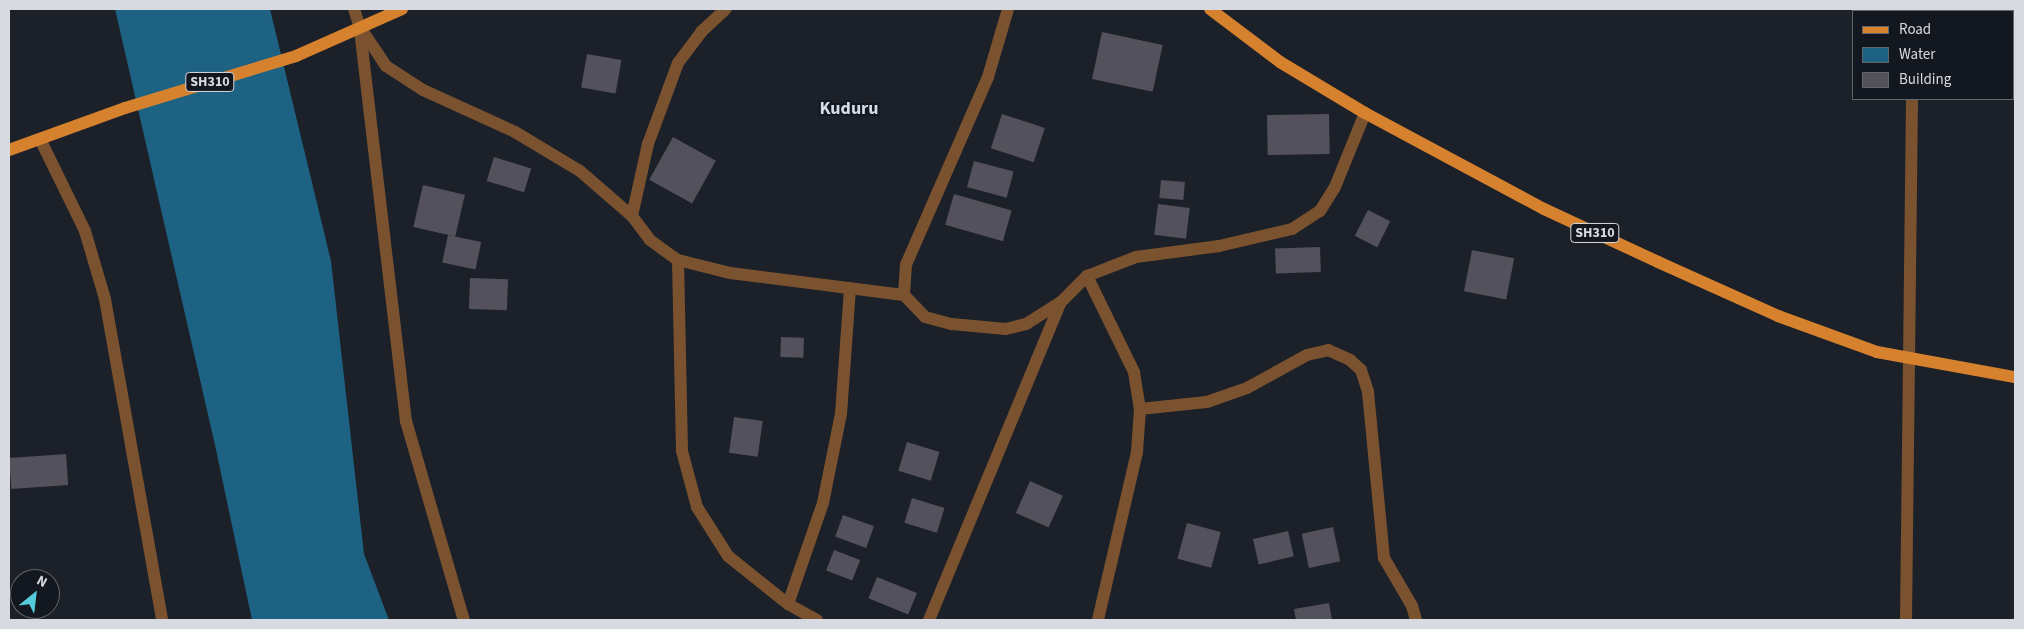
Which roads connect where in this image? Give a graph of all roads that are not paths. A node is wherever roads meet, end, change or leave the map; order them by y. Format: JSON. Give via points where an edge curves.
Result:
{"nodes":[{"id":1,"x":354,"y":9,"type":"edge"},
{"id":2,"x":402,"y":9,"type":"edge"},
{"id":3,"x":726,"y":9,"type":"edge"},
{"id":4,"x":1008,"y":9,"type":"edge"},
{"id":5,"x":1210,"y":9,"type":"edge"},
{"id":6,"x":360,"y":27,"type":"junction"},
{"id":7,"x":1912,"y":100,"type":"edge"},
{"id":8,"x":1365,"y":113,"type":"junction"},
{"id":9,"x":40,"y":139,"type":"junction"},
{"id":10,"x":9,"y":150,"type":"edge"},
{"id":11,"x":632,"y":216,"type":"junction"},
{"id":12,"x":678,"y":260,"type":"junction"},
{"id":13,"x":1087,"y":276,"type":"junction"},
{"id":14,"x":850,"y":288,"type":"junction"},
{"id":15,"x":904,"y":295,"type":"junction"},
{"id":16,"x":1061,"y":302,"type":"junction"},
{"id":17,"x":1912,"y":360,"type":"junction"},
{"id":18,"x":2015,"y":377,"type":"edge"},
{"id":19,"x":1140,"y":409,"type":"junction"},
{"id":20,"x":788,"y":604,"type":"junction"},
{"id":21,"x":162,"y":620,"type":"edge"},
{"id":22,"x":464,"y":620,"type":"edge"},
{"id":23,"x":817,"y":620,"type":"edge"},
{"id":24,"x":929,"y":620,"type":"edge"},
{"id":25,"x":1098,"y":620,"type":"edge"},
{"id":26,"x":1416,"y":620,"type":"edge"},
{"id":27,"x":1906,"y":620,"type":"edge"}],
"edges":[{"from":1,"to":6,"type":"street"},
{"from":2,"to":6,"type":"main road","number":"SH310"},
{"from":3,"to":11,"type":"street","via":[[701,32],[678,63],[648,144]]},
{"from":4,"to":15,"type":"street","via":[[988,77],[906,265]]},
{"from":5,"to":8,"type":"main road","number":"SH310","via":[[1280,62]]},
{"from":6,"to":9,"type":"main road","number":"SH310","via":[[296,56],[125,108]]},
{"from":6,"to":11,"type":"street","via":[[386,66],[424,90],[515,132],[580,171]]},
{"from":6,"to":22,"type":"street","via":[[406,421]]},
{"from":7,"to":17,"type":"street"},
{"from":8,"to":13,"type":"street","via":[[1335,187],[1320,211],[1292,229],[1219,246],[1136,256]]},
{"from":8,"to":17,"type":"main road","number":"SH310","via":[[1544,209],[1658,262],[1778,316],[1876,352]]},
{"from":9,"to":10,"type":"main road","number":"SH310"},
{"from":9,"to":21,"type":"street","via":[[85,232],[105,299]]},
{"from":11,"to":12,"type":"street","via":[[650,240]]},
{"from":12,"to":14,"type":"street","via":[[730,273]]},
{"from":12,"to":20,"type":"street","via":[[682,450],[697,507],[728,556]]},
{"from":13,"to":16,"type":"street"},
{"from":13,"to":19,"type":"street","via":[[1134,372]]},
{"from":14,"to":15,"type":"street"},
{"from":14,"to":20,"type":"street","via":[[841,414],[824,503]]},
{"from":15,"to":16,"type":"street","via":[[926,317],[952,324],[1006,329],[1026,324]]},
{"from":16,"to":24,"type":"street"},
{"from":17,"to":18,"type":"main road","number":"SH310"},
{"from":17,"to":27,"type":"street"},
{"from":19,"to":25,"type":"street","via":[[1137,452]]},
{"from":19,"to":26,"type":"street","via":[[1208,402],[1247,388],[1307,354],[1328,350],[1350,360],[1361,370],[1368,392],[1384,558],[1412,606]]},
{"from":20,"to":23,"type":"street"}]}
